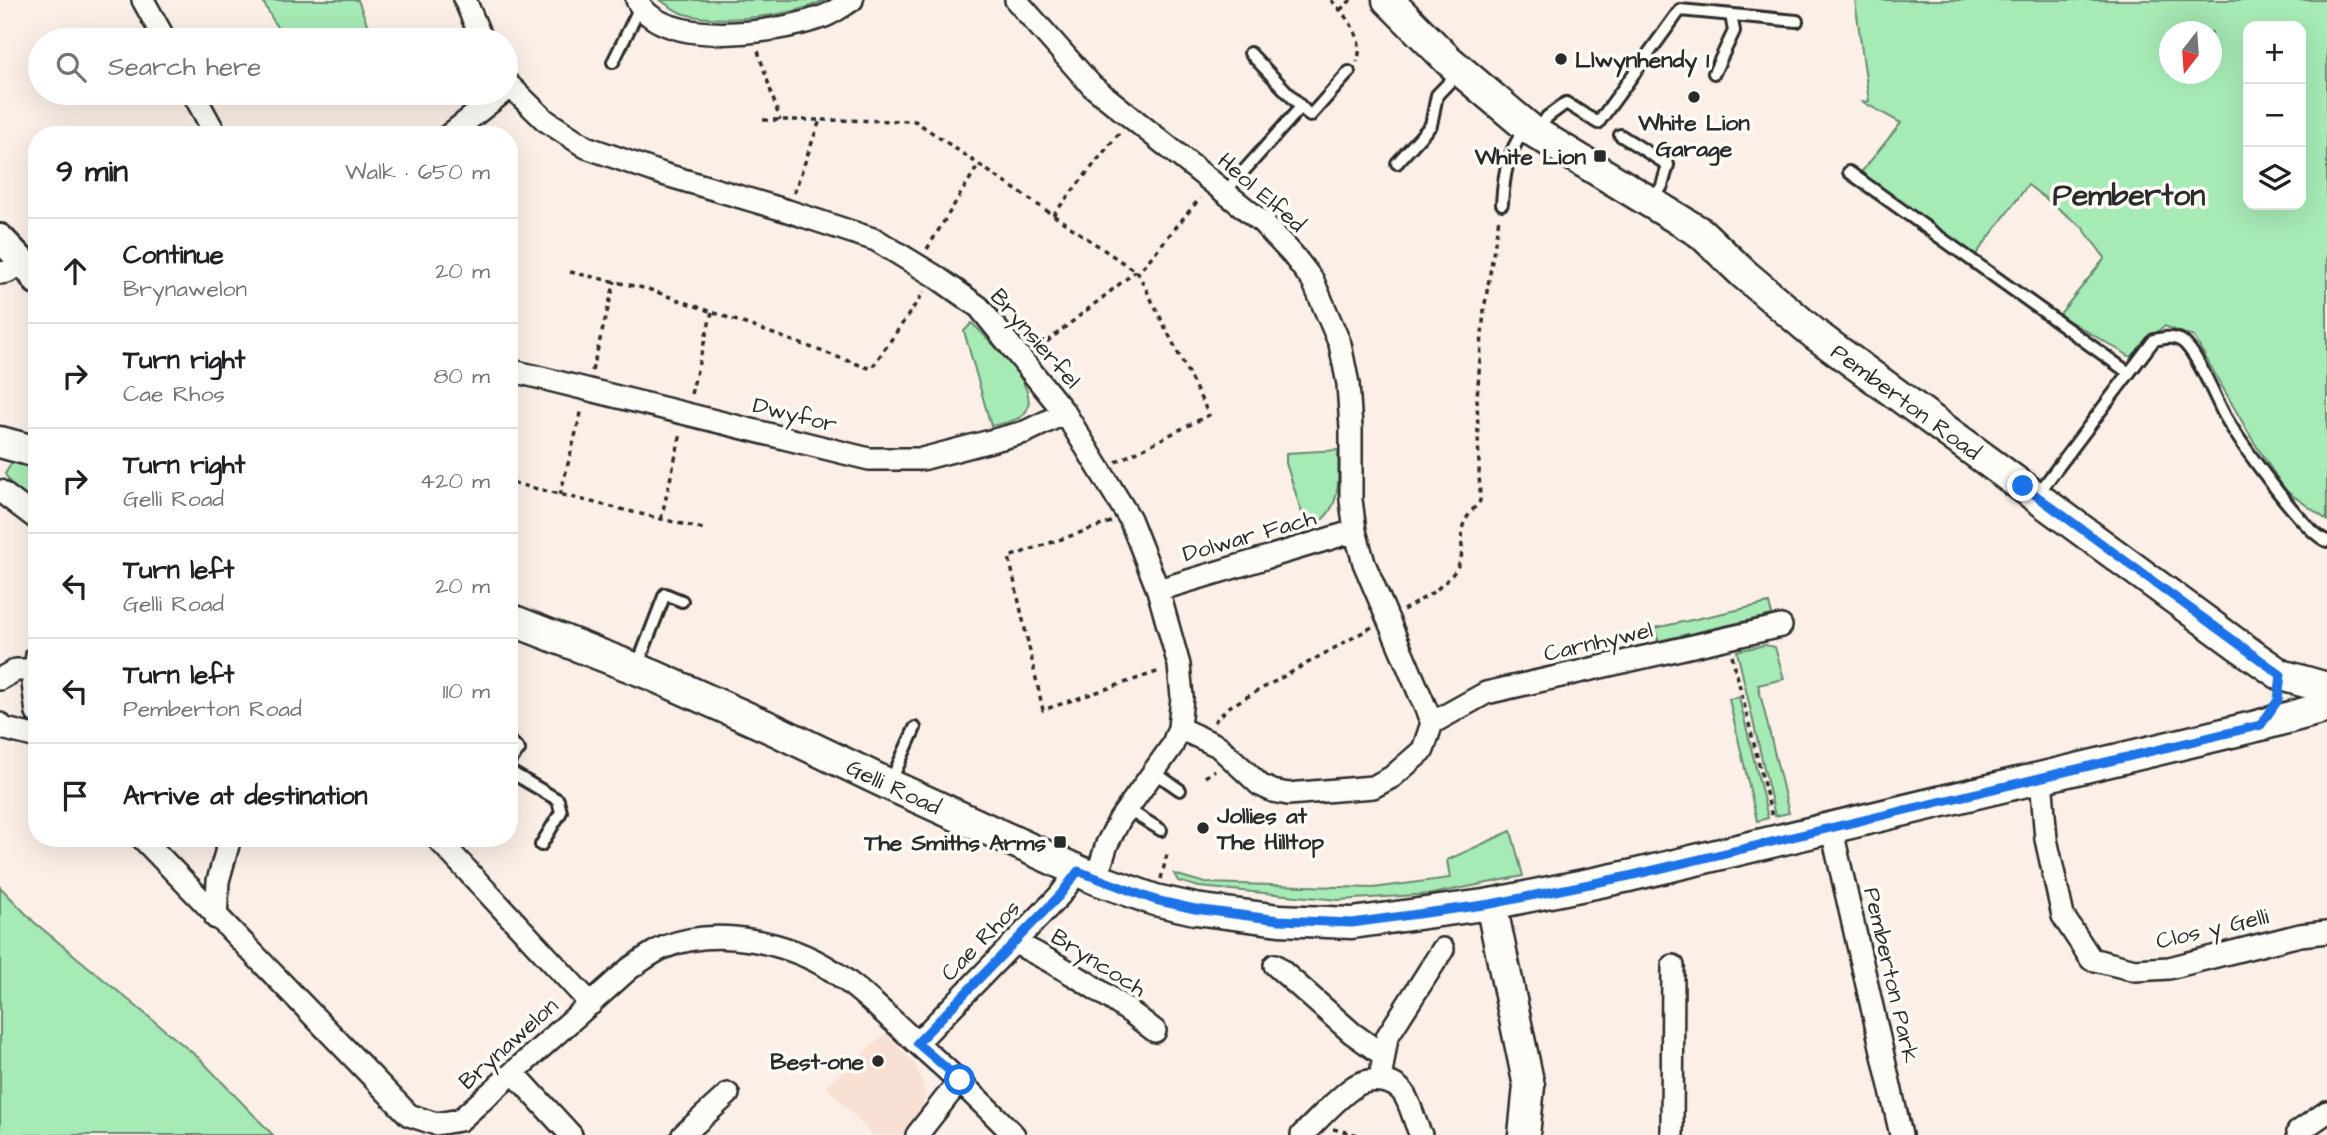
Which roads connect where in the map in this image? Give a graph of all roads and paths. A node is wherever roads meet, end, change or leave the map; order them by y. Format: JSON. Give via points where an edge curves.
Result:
{"nodes":[{"id":1,"x":143,"y":0,"type":"edge"},
{"id":2,"x":465,"y":0,"type":"edge"},
{"id":3,"x":852,"y":0,"type":"edge"},
{"id":4,"x":1016,"y":0,"type":"edge"},
{"id":5,"x":1331,"y":0,"type":"edge"},
{"id":6,"x":1351,"y":0,"type":"edge"},
{"id":7,"x":1388,"y":0,"type":"edge"},
{"id":8,"x":638,"y":4,"type":"edge"},
{"id":9,"x":1340,"y":10,"type":"junction"},
{"id":10,"x":1731,"y":15,"type":"junction"},
{"id":11,"x":1797,"y":21,"type":"dead end"},
{"id":12,"x":158,"y":28,"type":"edge"},
{"id":13,"x":477,"y":28,"type":"edge"},
{"id":14,"x":752,"y":32,"type":"junction"},
{"id":15,"x":1250,"y":53,"type":"dead end"},
{"id":16,"x":613,"y":62,"type":"dead end"},
{"id":17,"x":1461,"y":71,"type":"junction"},
{"id":18,"x":1349,"y":72,"type":"joint"},
{"id":19,"x":1714,"y":73,"type":"dead end"},
{"id":20,"x":518,"y":98,"type":"edge"},
{"id":21,"x":200,"y":105,"type":"edge"},
{"id":22,"x":485,"y":105,"type":"edge"},
{"id":23,"x":1301,"y":107,"type":"junction"},
{"id":24,"x":1132,"y":118,"type":"junction"},
{"id":25,"x":763,"y":120,"type":"dead end"},
{"id":26,"x":780,"y":120,"type":"junction"},
{"id":27,"x":820,"y":120,"type":"junction"},
{"id":28,"x":211,"y":126,"type":"edge"},
{"id":29,"x":460,"y":126,"type":"edge"},
{"id":30,"x":1532,"y":130,"type":"junction"},
{"id":31,"x":1620,"y":135,"type":"dead end"},
{"id":32,"x":1397,"y":163,"type":"dead end"},
{"id":33,"x":979,"y":164,"type":"junction"},
{"id":34,"x":1849,"y":172,"type":"dead end"},
{"id":35,"x":1218,"y":188,"type":"junction"},
{"id":36,"x":1652,"y":203,"type":"junction"},
{"id":37,"x":1502,"y":204,"type":"joint"},
{"id":38,"x":788,"y":211,"type":"junction"},
{"id":39,"x":1053,"y":215,"type":"junction"},
{"id":40,"x":0,"y":238,"type":"edge"},
{"id":41,"x":926,"y":270,"type":"junction"},
{"id":42,"x":20,"y":272,"type":"edge"},
{"id":43,"x":570,"y":272,"type":"dead end"},
{"id":44,"x":1137,"y":272,"type":"junction"},
{"id":45,"x":615,"y":281,"type":"junction"},
{"id":46,"x":712,"y":312,"type":"junction"},
{"id":47,"x":1024,"y":360,"type":"junction"},
{"id":48,"x":518,"y":372,"type":"edge"},
{"id":49,"x":2129,"y":373,"type":"junction"},
{"id":50,"x":587,"y":389,"type":"junction"},
{"id":51,"x":686,"y":413,"type":"junction"},
{"id":52,"x":1065,"y":413,"type":"junction"},
{"id":53,"x":0,"y":442,"type":"edge"},
{"id":54,"x":28,"y":450,"type":"edge"},
{"id":55,"x":1100,"y":470,"type":"junction"},
{"id":56,"x":518,"y":484,"type":"edge"},
{"id":57,"x":0,"y":491,"type":"edge"},
{"id":58,"x":560,"y":495,"type":"junction"},
{"id":59,"x":2036,"y":496,"type":"junction"},
{"id":60,"x":28,"y":512,"type":"edge"},
{"id":61,"x":1128,"y":516,"type":"junction"},
{"id":62,"x":661,"y":519,"type":"junction"},
{"id":63,"x":707,"y":530,"type":"dead end"},
{"id":64,"x":1355,"y":531,"type":"junction"},
{"id":65,"x":2327,"y":541,"type":"edge"},
{"id":66,"x":1158,"y":590,"type":"junction"},
{"id":67,"x":682,"y":601,"type":"dead end"},
{"id":68,"x":1388,"y":619,"type":"junction"},
{"id":69,"x":518,"y":623,"type":"edge"},
{"id":70,"x":1781,"y":626,"type":"dead end"},
{"id":71,"x":1728,"y":638,"type":"junction"},
{"id":72,"x":28,"y":665,"type":"edge"},
{"id":73,"x":1179,"y":665,"type":"junction"},
{"id":74,"x":636,"y":669,"type":"junction"},
{"id":75,"x":2281,"y":675,"type":"junction"},
{"id":76,"x":0,"y":679,"type":"edge"},
{"id":77,"x":2327,"y":688,"type":"edge"},
{"id":78,"x":2327,"y":707,"type":"edge"},
{"id":79,"x":1432,"y":723,"type":"junction"},
{"id":80,"x":0,"y":724,"type":"edge"},
{"id":81,"x":2261,"y":725,"type":"junction"},
{"id":82,"x":915,"y":728,"type":"dead end"},
{"id":83,"x":1179,"y":728,"type":"junction"},
{"id":84,"x":28,"y":735,"type":"edge"},
{"id":85,"x":1200,"y":736,"type":"junction"},
{"id":86,"x":1154,"y":772,"type":"junction"},
{"id":87,"x":518,"y":776,"type":"edge"},
{"id":88,"x":2041,"y":778,"type":"junction"},
{"id":89,"x":890,"y":785,"type":"junction"},
{"id":90,"x":1180,"y":790,"type":"dead end"},
{"id":91,"x":1127,"y":809,"type":"junction"},
{"id":92,"x":1832,"y":827,"type":"junction"},
{"id":93,"x":1160,"y":830,"type":"dead end"},
{"id":94,"x":1777,"y":840,"type":"junction"},
{"id":95,"x":541,"y":845,"type":"dead end"},
{"id":96,"x":150,"y":847,"type":"edge"},
{"id":97,"x":227,"y":847,"type":"edge"},
{"id":98,"x":446,"y":847,"type":"edge"},
{"id":99,"x":1087,"y":875,"type":"junction"},
{"id":100,"x":1491,"y":904,"type":"junction"},
{"id":101,"x":216,"y":918,"type":"junction"},
{"id":102,"x":2327,"y":932,"type":"edge"},
{"id":103,"x":1014,"y":942,"type":"junction"},
{"id":104,"x":1443,"y":949,"type":"dead end"},
{"id":105,"x":1275,"y":965,"type":"dead end"},
{"id":106,"x":1673,"y":966,"type":"dead end"},
{"id":107,"x":591,"y":1004,"type":"junction"},
{"id":108,"x":1155,"y":1031,"type":"dead end"},
{"id":109,"x":917,"y":1043,"type":"junction"},
{"id":110,"x":1383,"y":1055,"type":"junction"},
{"id":111,"x":514,"y":1073,"type":"junction"},
{"id":112,"x":960,"y":1080,"type":"junction"},
{"id":113,"x":1380,"y":1080,"type":"junction"},
{"id":114,"x":729,"y":1094,"type":"dead end"},
{"id":115,"x":2327,"y":1112,"type":"edge"},
{"id":116,"x":2298,"y":1132,"type":"dead end"},
{"id":117,"x":571,"y":1135,"type":"edge"},
{"id":118,"x":683,"y":1135,"type":"edge"},
{"id":119,"x":917,"y":1135,"type":"edge"},
{"id":120,"x":1014,"y":1135,"type":"edge"},
{"id":121,"x":1302,"y":1135,"type":"edge"},
{"id":122,"x":1421,"y":1135,"type":"edge"},
{"id":123,"x":1524,"y":1135,"type":"edge"},
{"id":124,"x":1672,"y":1135,"type":"edge"},
{"id":125,"x":1901,"y":1135,"type":"edge"}],
"edges":[{"from":1,"to":12,"type":"street"},
{"from":2,"to":13,"type":"street"},
{"from":3,"to":14,"type":"street","via":[[821,18]]},
{"from":4,"to":24,"type":"street","name":"Heol Elfed","via":[[1093,86]]},
{"from":5,"to":9,"type":"path"},
{"from":6,"to":9,"type":"path"},
{"from":7,"to":17,"type":"main road","name":"Pemberton Road"},
{"from":8,"to":14,"type":"street","via":[[678,30]]},
{"from":8,"to":16,"type":"lane"},
{"from":9,"to":18,"type":"path","via":[[1355,29],[1359,44],[1359,56]]},
{"from":10,"to":11,"type":"lane"},
{"from":10,"to":19,"type":"lane","via":[[1734,31]]},
{"from":10,"to":30,"type":"lane","via":[[1680,10],[1598,122],[1566,103]]},
{"from":14,"to":26,"type":"path"},
{"from":15,"to":23,"type":"lane"},
{"from":17,"to":30,"type":"main road","name":"Pemberton Road"},
{"from":17,"to":32,"type":"lane","via":[[1437,95],[1431,125]]},
{"from":18,"to":23,"type":"lane","via":[[1310,116]]},
{"from":20,"to":38,"type":"street","name":"Brynsierfel","via":[[586,147]]},
{"from":21,"to":28,"type":"street"},
{"from":22,"to":29,"type":"street"},
{"from":23,"to":35,"type":"lane"},
{"from":24,"to":35,"type":"street","name":"Heol Elfed"},
{"from":24,"to":39,"type":"path"},
{"from":25,"to":26,"type":"path"},
{"from":26,"to":27,"type":"path"},
{"from":27,"to":33,"type":"path","via":[[915,121]]},
{"from":27,"to":38,"type":"path"},
{"from":30,"to":36,"type":"main road","name":"Pemberton Road"},
{"from":30,"to":37,"type":"lane","via":[[1513,146],[1505,168]]},
{"from":31,"to":36,"type":"lane","via":[[1668,164]]},
{"from":33,"to":39,"type":"path"},
{"from":33,"to":41,"type":"path"},
{"from":34,"to":49,"type":"lane"},
{"from":35,"to":44,"type":"path"},
{"from":35,"to":64,"type":"street","name":"Heol Elfed","via":[[1262,222],[1293,255],[1313,281],[1340,344],[1349,395]]},
{"from":36,"to":59,"type":"main road","name":"Pemberton Road","via":[[1701,233],[1816,335]]},
{"from":37,"to":68,"type":"path","via":[[1484,310],[1476,397],[1480,501],[1462,529],[1461,560],[1449,578]]},
{"from":38,"to":41,"type":"street","name":"Brynsierfel","via":[[876,240]]},
{"from":39,"to":44,"type":"path"},
{"from":40,"to":42,"type":"street"},
{"from":41,"to":46,"type":"path","via":[[871,369]]},
{"from":41,"to":47,"type":"street","name":"Brynsierfel","via":[[979,307]]},
{"from":43,"to":45,"type":"path"},
{"from":44,"to":47,"type":"path"},
{"from":44,"to":55,"type":"path","via":[[1209,415]]},
{"from":45,"to":46,"type":"path"},
{"from":45,"to":50,"type":"path"},
{"from":46,"to":51,"type":"path"},
{"from":47,"to":52,"type":"street","name":"Brynsierfel"},
{"from":48,"to":50,"type":"street","name":"Dwyfor"},
{"from":49,"to":59,"type":"lane"},
{"from":49,"to":65,"type":"lane","via":[[2154,340],[2182,340],[2234,430],[2301,521]]},
{"from":50,"to":51,"type":"street","name":"Dwyfor"},
{"from":50,"to":58,"type":"path"},
{"from":51,"to":52,"type":"street","name":"Dwyfor","via":[[869,459],[922,459],[1025,432]]},
{"from":51,"to":62,"type":"path"},
{"from":52,"to":55,"type":"street","name":"Brynsierfel"},
{"from":53,"to":54,"type":"main road"},
{"from":55,"to":61,"type":"street","name":"Brynsierfel"},
{"from":56,"to":58,"type":"path"},
{"from":57,"to":60,"type":"street"},
{"from":58,"to":62,"type":"path"},
{"from":59,"to":75,"type":"main road","name":"Pemberton Road"},
{"from":61,"to":66,"type":"street","name":"Brynsierfel"},
{"from":61,"to":73,"type":"path","via":[[1009,557],[1043,710]]},
{"from":62,"to":63,"type":"path"},
{"from":64,"to":66,"type":"street","name":"Dolwar Fach"},
{"from":64,"to":68,"type":"street"},
{"from":66,"to":73,"type":"street","name":"Brynsierfel"},
{"from":67,"to":74,"type":"lane","via":[[665,594]]},
{"from":68,"to":79,"type":"street"},
{"from":68,"to":85,"type":"path","via":[[1229,708]]},
{"from":69,"to":74,"type":"main road","name":"Gelli Road"},
{"from":70,"to":71,"type":"street","name":"Carnhywel"},
{"from":71,"to":79,"type":"street","name":"Carnhywel","via":[[1486,693]]},
{"from":71,"to":94,"type":"path"},
{"from":72,"to":76,"type":"street"},
{"from":73,"to":83,"type":"street","name":"Brynsierfel"},
{"from":74,"to":89,"type":"main road","name":"Gelli Road"},
{"from":75,"to":77,"type":"main road"},
{"from":75,"to":81,"type":"main road","via":[[2278,700]]},
{"from":78,"to":81,"type":"main road","name":"Gelli Road"},
{"from":79,"to":85,"type":"street","via":[[1423,750],[1373,787],[1288,794],[1261,785]]},
{"from":80,"to":84,"type":"street"},
{"from":81,"to":88,"type":"main road","name":"Gelli Road"},
{"from":82,"to":89,"type":"lane"},
{"from":83,"to":85,"type":"street"},
{"from":83,"to":86,"type":"street","name":"Brynsierfel"},
{"from":86,"to":90,"type":"lane"},
{"from":86,"to":91,"type":"street","name":"Brynsierfel"},
{"from":87,"to":95,"type":"lane","via":[[558,800],[561,812]]},
{"from":88,"to":92,"type":"main road","name":"Gelli Road"},
{"from":88,"to":102,"type":"street","name":"Clos y Gelli","via":[[2046,839],[2063,916],[2091,959],[2135,970],[2169,968],[2300,934]]},
{"from":89,"to":99,"type":"main road","name":"Gelli Road"},
{"from":91,"to":93,"type":"lane"},
{"from":91,"to":99,"type":"street","name":"Brynsierfel"},
{"from":92,"to":94,"type":"main road","name":"Gelli Road"},
{"from":92,"to":125,"type":"street","name":"Pemberton Park"},
{"from":94,"to":100,"type":"main road","name":"Gelli Road"},
{"from":96,"to":101,"type":"street","name":"Brynawelon"},
{"from":97,"to":101,"type":"street","via":[[218,881]]},
{"from":98,"to":107,"type":"street"},
{"from":99,"to":100,"type":"main road","name":"Gelli Road","via":[[1168,903],[1279,920],[1352,923]]},
{"from":99,"to":103,"type":"street","name":"Cae Rhos","via":[[1060,895]]},
{"from":100,"to":123,"type":"main road","via":[[1529,1086]]},
{"from":101,"to":111,"type":"street","name":"Brynawelon","via":[[409,1115],[436,1124],[460,1120]]},
{"from":103,"to":108,"type":"street","name":"Bryncoch","via":[[1061,966]]},
{"from":103,"to":109,"type":"street","name":"Cae Rhos"},
{"from":104,"to":110,"type":"street","via":[[1387,1037]]},
{"from":105,"to":110,"type":"street"},
{"from":106,"to":124,"type":"street"},
{"from":107,"to":109,"type":"street","name":"Brynawelon","via":[[629,970],[665,947],[693,939],[734,939],[812,959],[869,1000]]},
{"from":107,"to":111,"type":"street","name":"Brynawelon"},
{"from":109,"to":112,"type":"street","name":"Brynawelon"},
{"from":110,"to":113,"type":"street"},
{"from":111,"to":117,"type":"street"},
{"from":112,"to":119,"type":"street"},
{"from":112,"to":120,"type":"street"},
{"from":113,"to":121,"type":"street","via":[[1355,1086]]},
{"from":113,"to":122,"type":"street","via":[[1404,1093]]},
{"from":114,"to":118,"type":"street"},
{"from":115,"to":116,"type":"street"}]}
